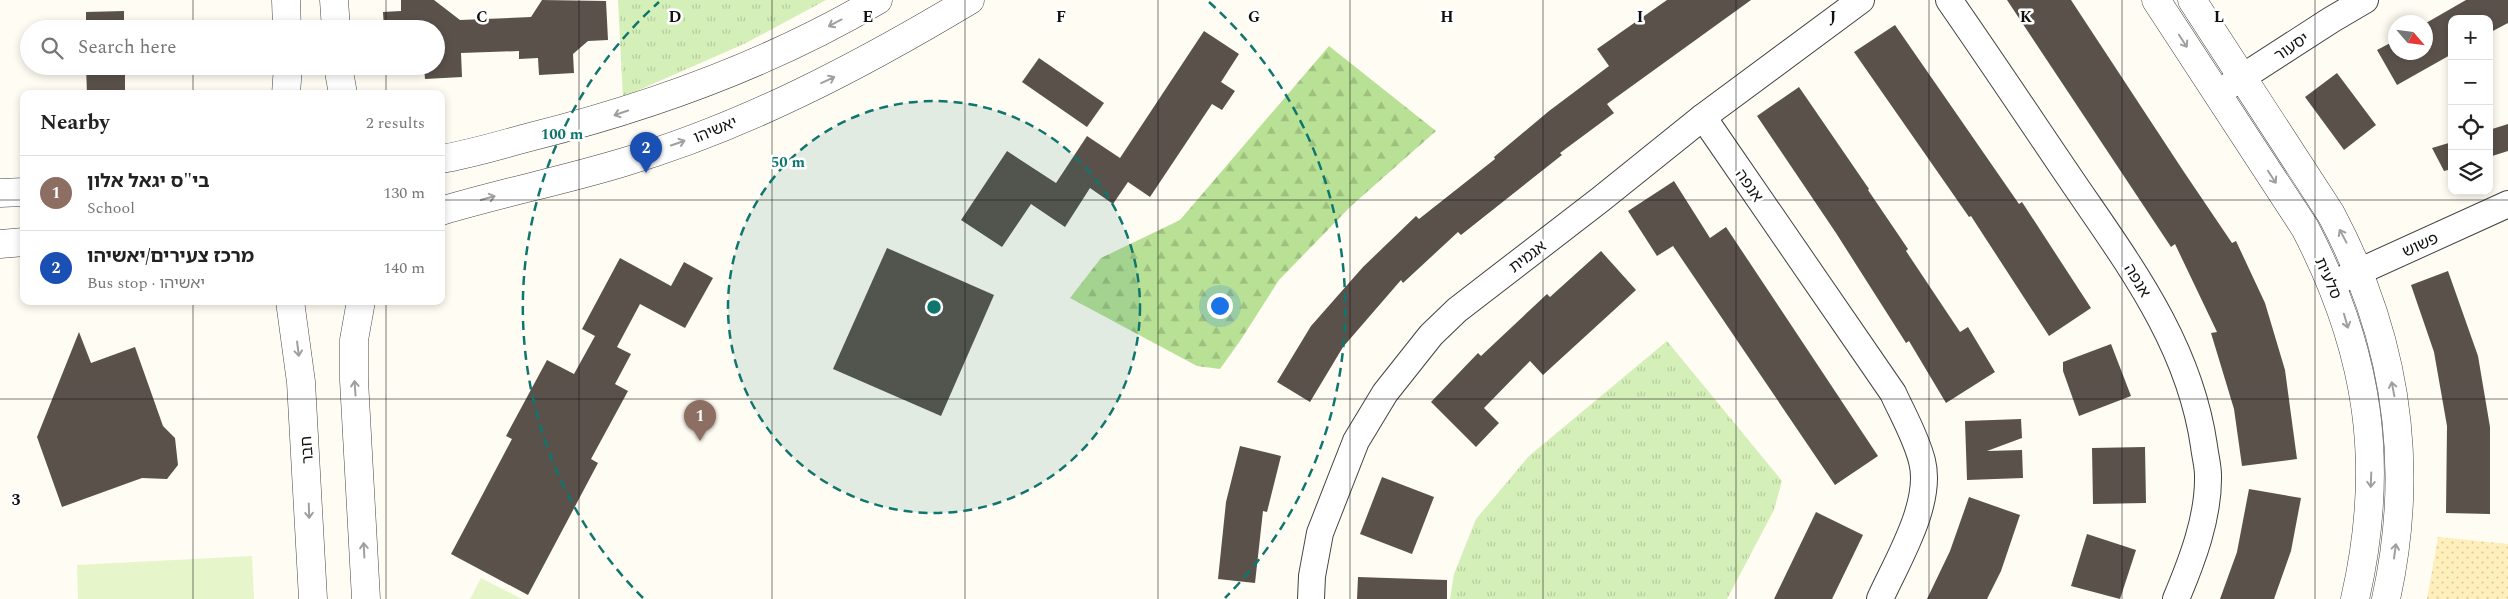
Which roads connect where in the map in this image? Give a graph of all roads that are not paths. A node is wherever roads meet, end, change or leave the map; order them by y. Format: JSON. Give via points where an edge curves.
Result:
{"nodes":[{"id":1,"x":286,"y":0,"type":"edge"},
{"id":2,"x":334,"y":0,"type":"edge"},
{"id":3,"x":878,"y":0,"type":"edge"},
{"id":4,"x":970,"y":0,"type":"edge"},
{"id":5,"x":1860,"y":0,"type":"edge"},
{"id":6,"x":1949,"y":0,"type":"edge"},
{"id":7,"x":2156,"y":0,"type":"edge"},
{"id":8,"x":2192,"y":0,"type":"edge"},
{"id":9,"x":2365,"y":0,"type":"edge"},
{"id":10,"x":287,"y":20,"type":"edge"},
{"id":11,"x":335,"y":20,"type":"edge"},
{"id":12,"x":287,"y":75,"type":"edge"},
{"id":13,"x":340,"y":75,"type":"edge"},
{"id":14,"x":2243,"y":78,"type":"junction"},
{"id":15,"x":286,"y":90,"type":"edge"},
{"id":16,"x":343,"y":90,"type":"edge"},
{"id":17,"x":2218,"y":94,"type":"junction"},
{"id":18,"x":1703,"y":117,"type":"junction"},
{"id":19,"x":445,"y":158,"type":"edge"},
{"id":20,"x":20,"y":192,"type":"edge"},
{"id":21,"x":0,"y":193,"type":"edge"},
{"id":22,"x":2508,"y":204,"type":"edge"},
{"id":23,"x":445,"y":210,"type":"edge"},
{"id":24,"x":20,"y":242,"type":"edge"},
{"id":25,"x":0,"y":244,"type":"edge"},
{"id":26,"x":2359,"y":271,"type":"junction"},
{"id":27,"x":2332,"y":284,"type":"junction"},
{"id":28,"x":291,"y":305,"type":"edge"},
{"id":29,"x":360,"y":305,"type":"edge"},
{"id":30,"x":313,"y":599,"type":"edge"},
{"id":31,"x":366,"y":599,"type":"edge"},
{"id":32,"x":1311,"y":599,"type":"edge"},
{"id":33,"x":1880,"y":599,"type":"edge"},
{"id":34,"x":2176,"y":599,"type":"edge"},
{"id":35,"x":2355,"y":599,"type":"edge"},
{"id":36,"x":2386,"y":599,"type":"edge"}],
"edges":[{"from":1,"to":10,"type":"street"},
{"from":2,"to":11,"type":"street"},
{"from":3,"to":19,"type":"street","one_way":true,"via":[[816,33],[678,93],[607,117]]},
{"from":23,"to":4,"type":"street","name":"יאשיהו","one_way":true,"via":[[621,163],[703,134],[837,76]]},
{"from":5,"to":18,"type":"street","name":"אגמית"},
{"from":6,"to":34,"type":"street","name":"אנפה","via":[[2130,266],[2163,322],[2187,373],[2200,420],[2208,476],[2202,523]]},
{"from":7,"to":17,"type":"street","name":"סלעית","one_way":true},
{"from":8,"to":14,"type":"street","name":"סלעית"},
{"from":9,"to":14,"type":"street","name":"יסעור"},
{"from":12,"to":15,"type":"street"},
{"from":13,"to":16,"type":"street"},
{"from":14,"to":17,"type":"street","name":"יסעור"},
{"from":26,"to":14,"type":"street","name":"סלעית","one_way":true,"via":[[2331,214]]},
{"from":17,"to":27,"type":"street","name":"סלעית","one_way":true,"via":[[2305,228]]},
{"from":18,"to":32,"type":"street","name":"אגמית","via":[[1457,310],[1406,365],[1356,441],[1335,490],[1320,533]]},
{"from":18,"to":33,"type":"street","name":"אנפה","via":[[1892,393],[1912,432],[1922,462],[1923,497]]},
{"from":20,"to":21,"type":"street"},
{"from":22,"to":26,"type":"street","name":"פשוש"},
{"from":24,"to":25,"type":"street"},
{"from":26,"to":27,"type":"street","name":"פשוש"},
{"from":36,"to":26,"type":"street","name":"סלעית","one_way":true,"via":[[2399,520],[2401,467],[2397,412],[2386,354]]},
{"from":27,"to":35,"type":"street","name":"סלעית","one_way":true,"via":[[2357,361],[2368,416],[2370,517]]},
{"from":28,"to":30,"type":"street","name":"חבר","one_way":true,"via":[[302,382]]},
{"from":31,"to":29,"type":"street","one_way":true,"via":[[354,380],[354,340]]}]}
